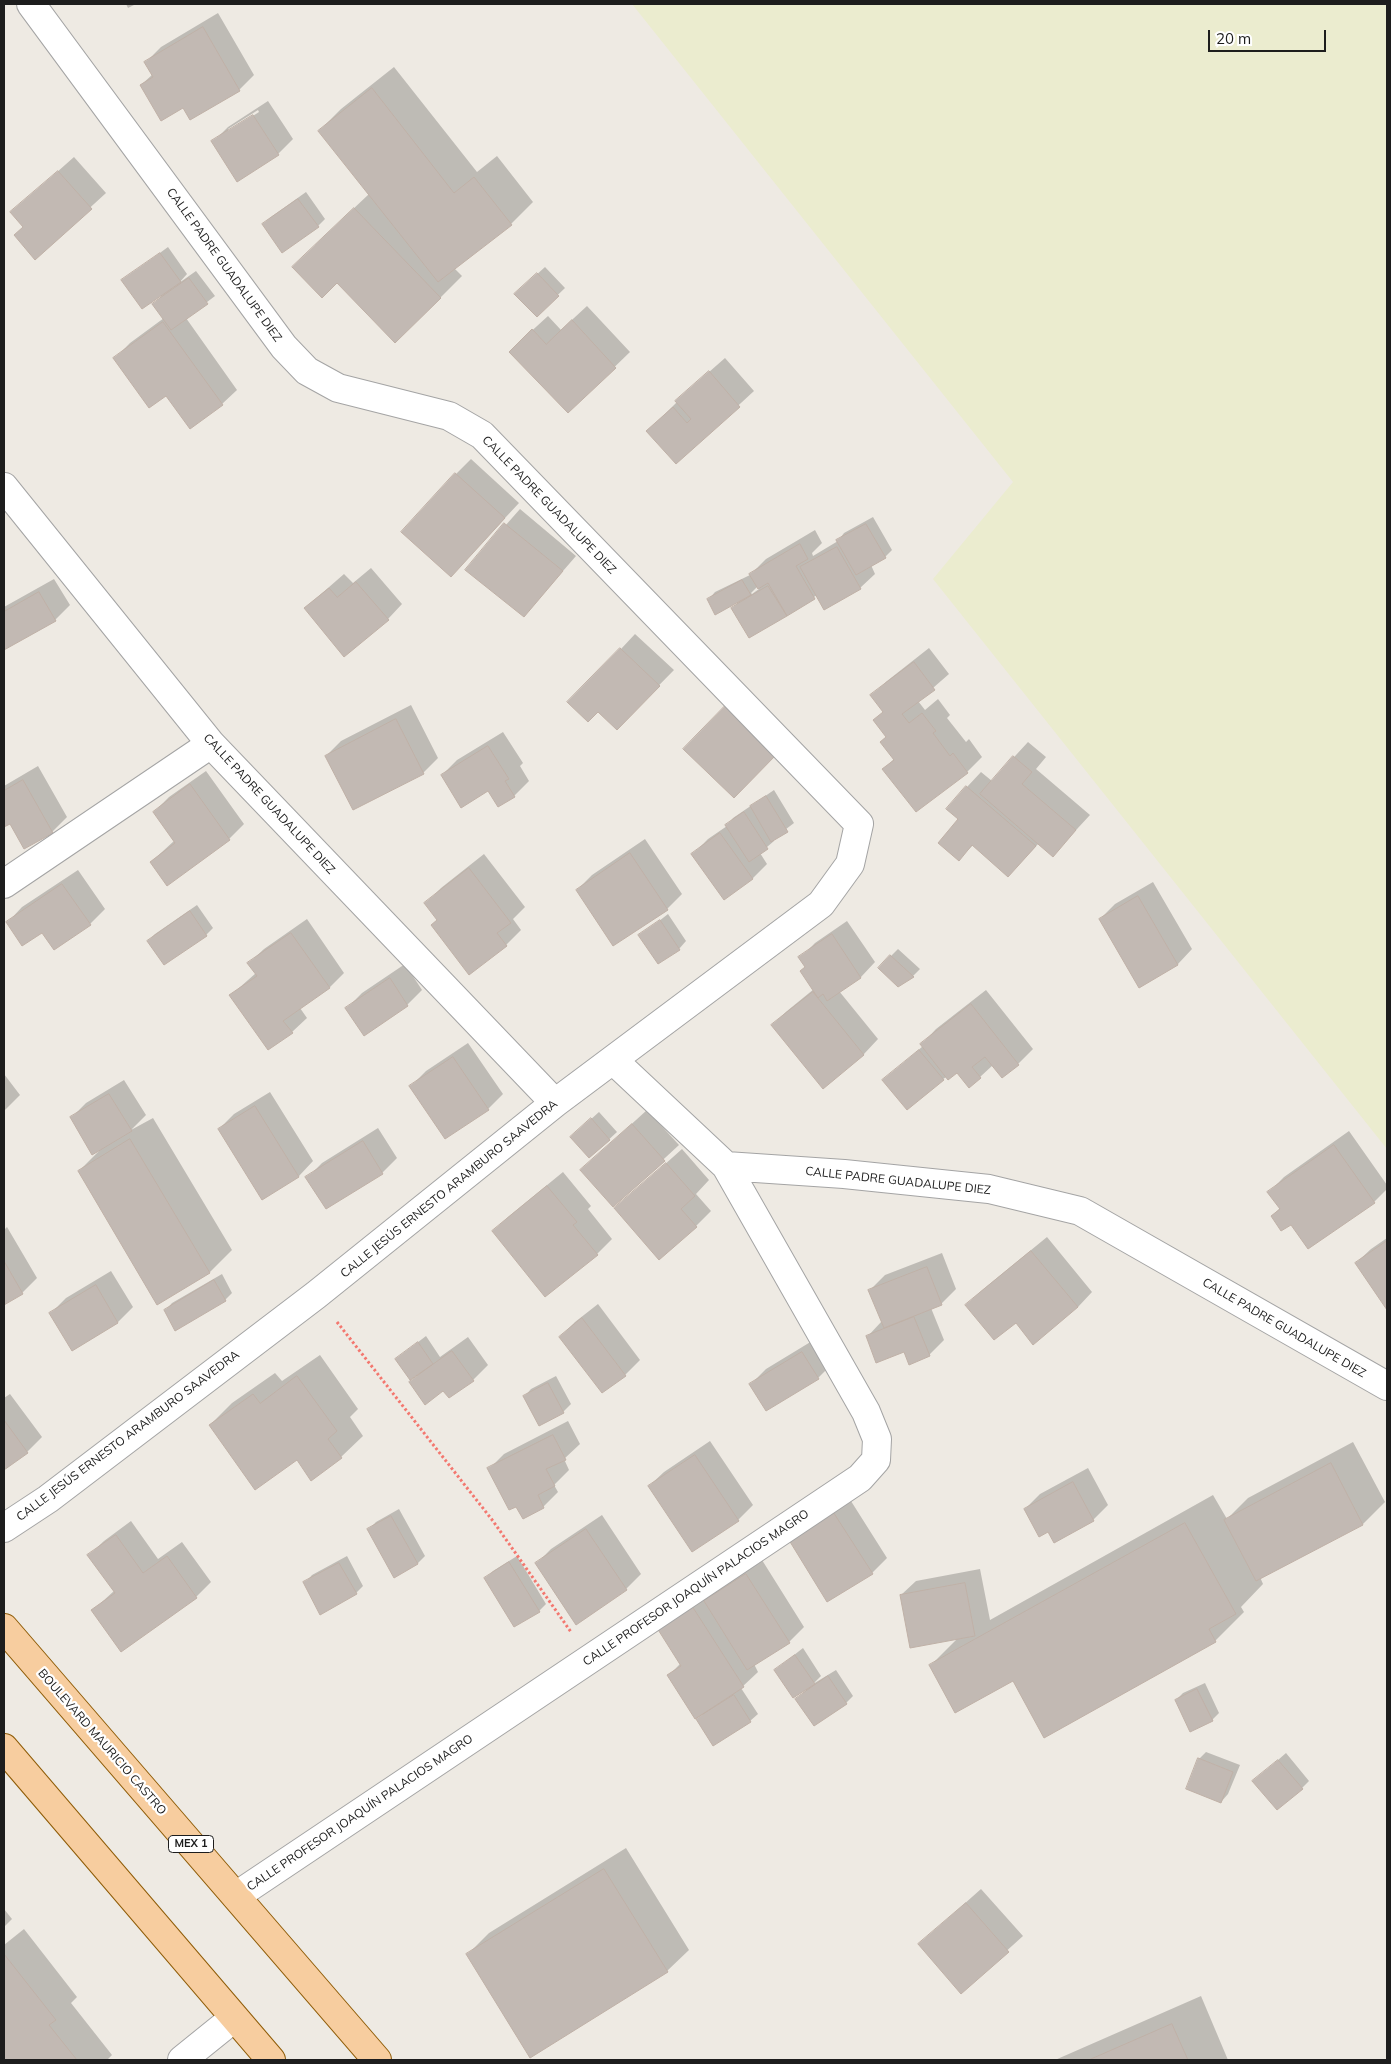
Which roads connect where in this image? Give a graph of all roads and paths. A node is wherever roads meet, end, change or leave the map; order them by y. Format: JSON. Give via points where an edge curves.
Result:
{"nodes":[{"id":1,"x":32,"y":4,"type":"edge"},
{"id":2,"x":4,"y":487,"type":"edge"},
{"id":3,"x":211,"y":744,"type":"junction"},
{"id":4,"x":860,"y":824,"type":"joint"},
{"id":5,"x":4,"y":884,"type":"edge"},
{"id":6,"x":613,"y":1060,"type":"junction"},
{"id":7,"x":555,"y":1103,"type":"junction"},
{"id":8,"x":726,"y":1166,"type":"junction"},
{"id":9,"x":316,"y":1295,"type":"junction"},
{"id":10,"x":1387,"y":1386,"type":"edge"},
{"id":11,"x":4,"y":1528,"type":"edge"},
{"id":12,"x":4,"y":1628,"type":"edge"},
{"id":13,"x":590,"y":1659,"type":"junction"},
{"id":14,"x":4,"y":1748,"type":"edge"},
{"id":15,"x":236,"y":1896,"type":"junction"},
{"id":16,"x":234,"y":2018,"type":"junction"},
{"id":17,"x":182,"y":2060,"type":"edge"},
{"id":18,"x":271,"y":2060,"type":"edge"},
{"id":19,"x":377,"y":2060,"type":"edge"}],
"edges":[{"from":1,"to":4,"type":"street","name":"CALLE PADRE GUADALUPE DIEZ","via":[[284,347],[307,371],[338,388],[449,416],[482,436]]},
{"from":2,"to":3,"type":"street","name":"CALLE PADRE GUADALUPE DIEZ"},
{"from":3,"to":5,"type":"street"},
{"from":3,"to":7,"type":"street","name":"CALLE PADRE GUADALUPE DIEZ"},
{"from":4,"to":6,"type":"street","name":"CALLE JESÚS ERNESTO ARAMBURO SAAVEDRA","via":[[850,864],[821,904]]},
{"from":6,"to":7,"type":"street","name":"CALLE JESÚS ERNESTO ARAMBURO SAAVEDRA"},
{"from":6,"to":8,"type":"street"},
{"from":7,"to":9,"type":"street","name":"CALLE JESÚS ERNESTO ARAMBURO SAAVEDRA"},
{"from":8,"to":10,"type":"street","name":"CALLE PADRE GUADALUPE DIEZ","via":[[989,1189],[1080,1212]]},
{"from":8,"to":13,"type":"street","name":"CALLE PROFESOR JOAQUÍN PALACIOS MAGRO","via":[[866,1412],[878,1440],[876,1460],[860,1478]]},
{"from":9,"to":11,"type":"street","name":"CALLE JESÚS ERNESTO ARAMBURO SAAVEDRA","via":[[48,1499]]},
{"from":9,"to":13,"type":"path","via":[[493,1520]]},
{"from":12,"to":15,"type":"main road","name":"BOULEVARD MAURICIO CASTRO","number":"MEX 1"},
{"from":13,"to":15,"type":"street","name":"CALLE PROFESOR JOAQUÍN PALACIOS MAGRO"},
{"from":14,"to":16,"type":"main road"},
{"from":15,"to":19,"type":"main road","name":"BOULEVARD MAURICIO CASTRO","number":"MEX 1"},
{"from":16,"to":17,"type":"street"},
{"from":16,"to":18,"type":"main road"}]}
